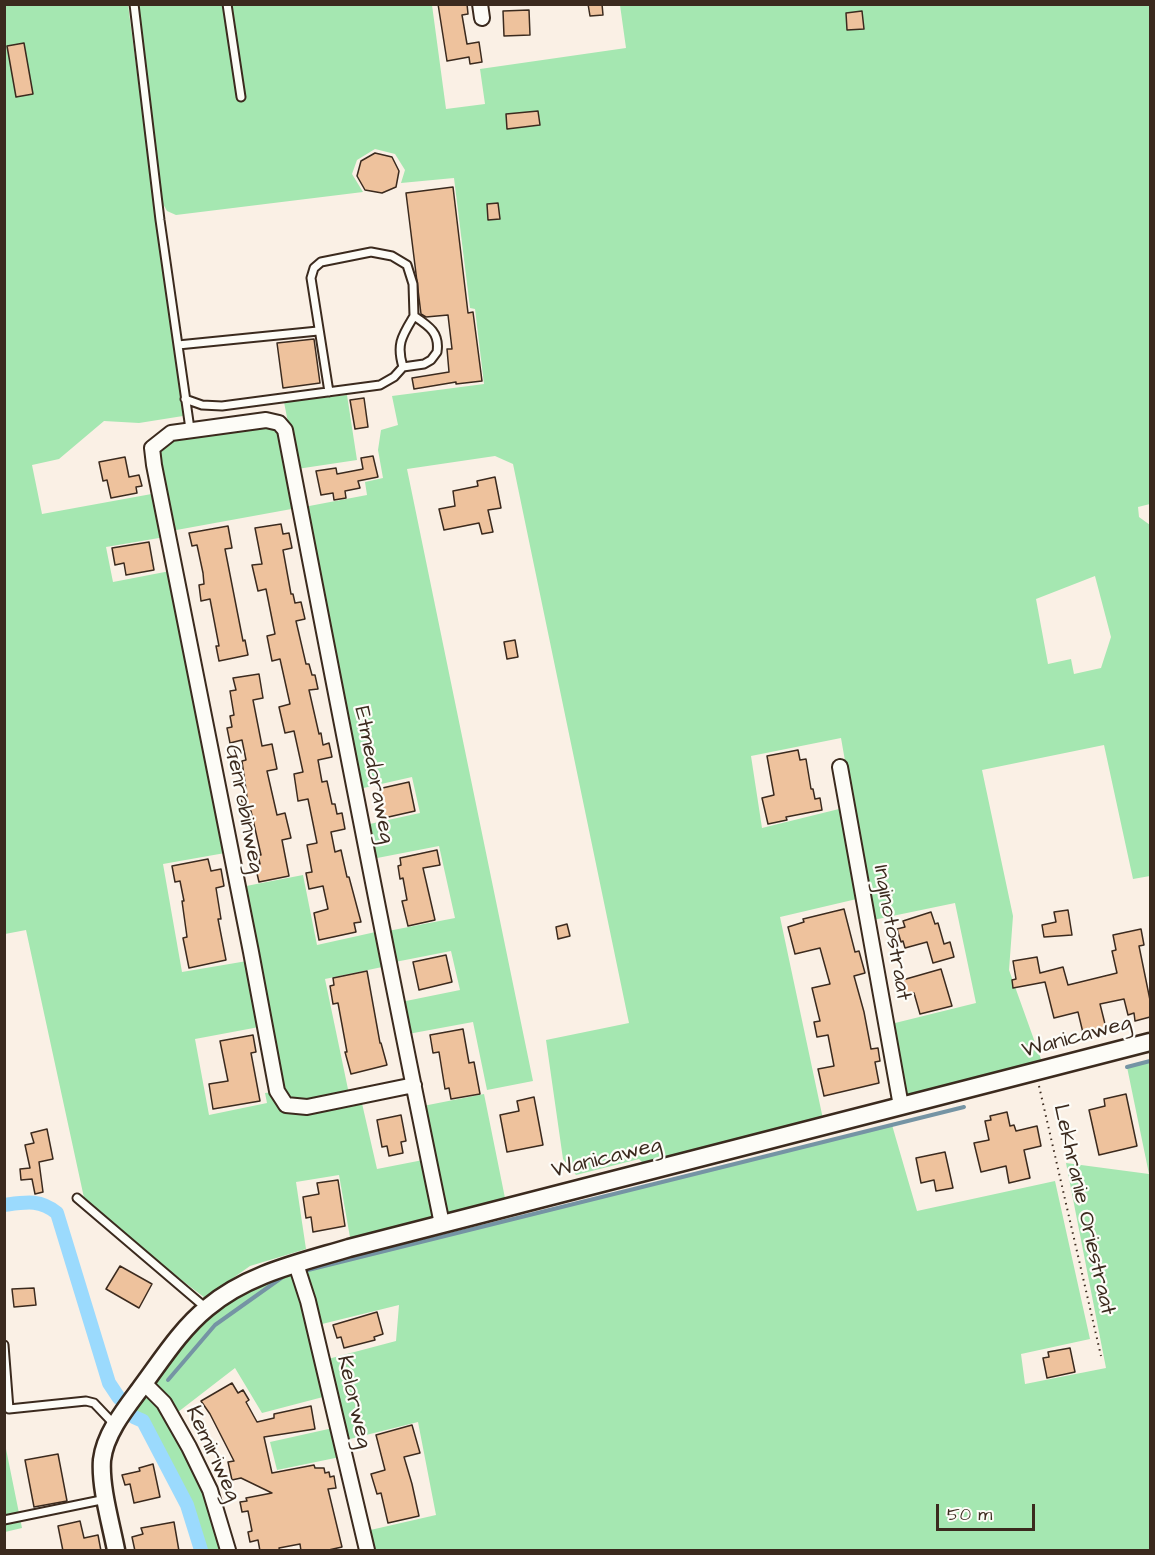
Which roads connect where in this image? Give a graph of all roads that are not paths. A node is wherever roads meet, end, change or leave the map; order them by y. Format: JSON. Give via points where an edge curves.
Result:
{"nodes":[{"id":1,"x":134,"y":4,"type":"edge"},
{"id":2,"x":227,"y":4,"type":"edge"},
{"id":3,"x":241,"y":97,"type":"dead end"},
{"id":4,"x":414,"y":316,"type":"junction"},
{"id":5,"x":318,"y":332,"type":"junction"},
{"id":6,"x":178,"y":345,"type":"junction"},
{"id":7,"x":403,"y":367,"type":"junction"},
{"id":8,"x":329,"y":392,"type":"junction"},
{"id":9,"x":185,"y":399,"type":"junction"},
{"id":10,"x":189,"y":422,"type":"junction"},
{"id":11,"x":840,"y":767,"type":"dead end"},
{"id":12,"x":1150,"y":1042,"type":"edge"},
{"id":13,"x":414,"y":1085,"type":"junction"},
{"id":14,"x":901,"y":1106,"type":"junction"},
{"id":15,"x":76,"y":1198,"type":"dead end"},
{"id":16,"x":442,"y":1224,"type":"junction"},
{"id":17,"x":296,"y":1264,"type":"junction"},
{"id":18,"x":206,"y":1308,"type":"junction"},
{"id":19,"x":4,"y":1345,"type":"edge"},
{"id":20,"x":144,"y":1383,"type":"junction"},
{"id":21,"x":115,"y":1426,"type":"junction"},
{"id":22,"x":106,"y":1499,"type":"junction"},
{"id":23,"x":4,"y":1520,"type":"edge"},
{"id":24,"x":116,"y":1551,"type":"edge"},
{"id":25,"x":228,"y":1551,"type":"edge"},
{"id":26,"x":367,"y":1551,"type":"edge"}],
"edges":[{"from":1,"to":6,"type":"lane"},
{"from":2,"to":3,"type":"lane"},
{"from":4,"to":5,"type":"lane","via":[[413,284],[407,265],[392,256],[371,252],[335,258],[321,262],[311,278]]},
{"from":4,"to":7,"type":"lane","via":[[400,344]]},
{"from":4,"to":7,"type":"lane","via":[[437,337],[437,352],[424,364]]},
{"from":5,"to":6,"type":"lane"},
{"from":5,"to":8,"type":"lane"},
{"from":6,"to":9,"type":"lane"},
{"from":7,"to":8,"type":"lane","via":[[380,385]]},
{"from":8,"to":9,"type":"lane","via":[[222,406]]},
{"from":9,"to":10,"type":"lane"},
{"from":10,"to":13,"type":"street","name":"Etmedoraweg","via":[[266,420],[279,423],[285,430]]},
{"from":10,"to":13,"type":"street","name":"Genrobinweg","via":[[152,448],[154,465],[277,1091],[286,1105],[307,1107]]},
{"from":11,"to":14,"type":"street","name":"Inginotostraat"},
{"from":12,"to":14,"type":"street","name":"Wanicaweg"},
{"from":13,"to":16,"type":"street","name":"Etmedoraweg"},
{"from":14,"to":16,"type":"street","name":"Wanicaweg"},
{"from":15,"to":18,"type":"lane"},
{"from":16,"to":17,"type":"street","name":"Wanicaweg"},
{"from":17,"to":18,"type":"street","name":"Wanicaweg","via":[[258,1276]]},
{"from":17,"to":26,"type":"street","name":"Kelorweg"},
{"from":18,"to":20,"type":"street","name":"Wanicaweg"},
{"from":19,"to":21,"type":"lane","via":[[9,1408],[86,1401],[94,1403]]},
{"from":20,"to":21,"type":"street","name":"Wanicaweg"},
{"from":20,"to":25,"type":"street","name":"Kemiriweg","via":[[164,1403],[189,1447],[210,1490]]},
{"from":21,"to":22,"type":"street","name":"Wanicaweg","via":[[102,1460]]},
{"from":22,"to":23,"type":"lane"},
{"from":22,"to":24,"type":"street","name":"Wanicaweg"}]}
